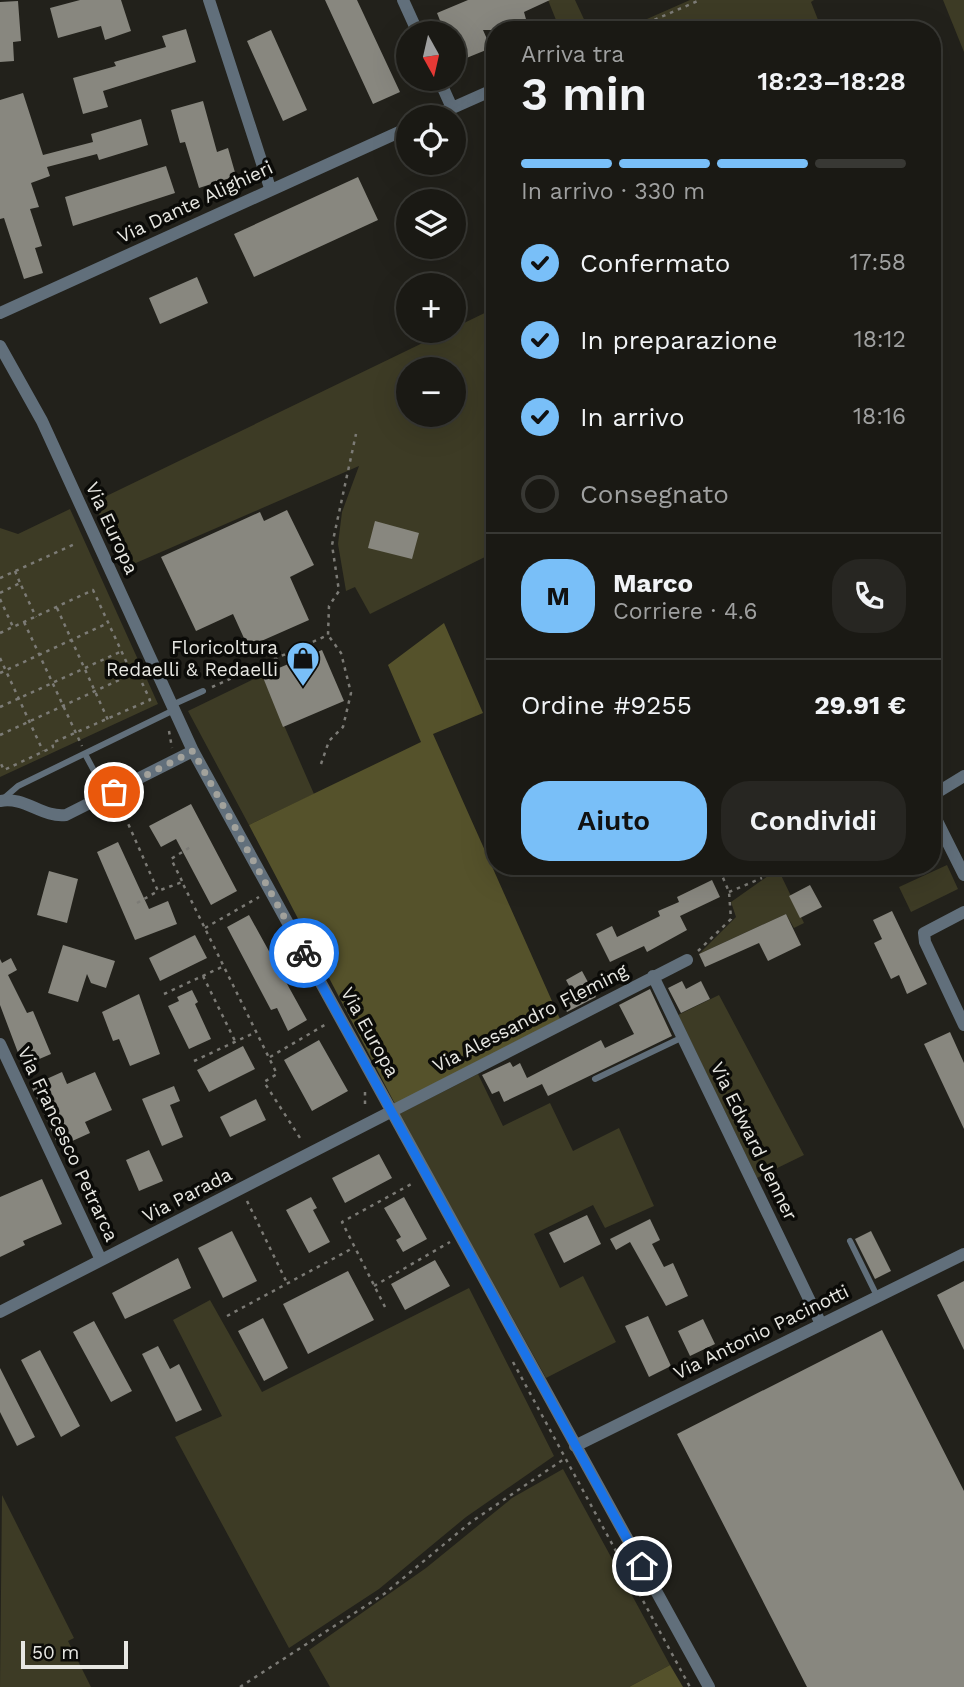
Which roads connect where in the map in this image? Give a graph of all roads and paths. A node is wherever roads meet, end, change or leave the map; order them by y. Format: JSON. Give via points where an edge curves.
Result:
{"nodes":[{"id":1,"x":209,"y":0,"type":"edge"},
{"id":2,"x":404,"y":0,"type":"edge"},
{"id":3,"x":700,"y":0,"type":"edge"},
{"id":4,"x":413,"y":21,"type":"edge"},
{"id":5,"x":652,"y":21,"type":"edge"},
{"id":6,"x":486,"y":93,"type":"edge"},
{"id":7,"x":459,"y":105,"type":"edge"},
{"id":8,"x":396,"y":133,"type":"edge"},
{"id":9,"x":270,"y":188,"type":"junction"},
{"id":10,"x":0,"y":313,"type":"edge"},
{"id":11,"x":0,"y":346,"type":"edge"},
{"id":12,"x":356,"y":434,"type":"dead end"},
{"id":13,"x":77,"y":543,"type":"dead end"},
{"id":14,"x":15,"y":572,"type":"junction"},
{"id":15,"x":0,"y":578,"type":"edge"},
{"id":16,"x":20,"y":583,"type":"junction"},
{"id":17,"x":0,"y":593,"type":"edge"},
{"id":18,"x":0,"y":599,"type":"edge"},
{"id":19,"x":56,"y":607,"type":"junction"},
{"id":20,"x":36,"y":617,"type":"junction"},
{"id":21,"x":24,"y":622,"type":"junction"},
{"id":22,"x":108,"y":623,"type":"junction"},
{"id":23,"x":13,"y":627,"type":"junction"},
{"id":24,"x":0,"y":633,"type":"edge"},
{"id":25,"x":328,"y":635,"type":"junction"},
{"id":26,"x":71,"y":640,"type":"junction"},
{"id":27,"x":122,"y":651,"type":"junction"},
{"id":28,"x":40,"y":655,"type":"junction"},
{"id":29,"x":0,"y":659,"type":"edge"},
{"id":30,"x":85,"y":668,"type":"junction"},
{"id":31,"x":6,"y":671,"type":"junction"},
{"id":32,"x":0,"y":673,"type":"edge"},
{"id":33,"x":132,"y":674,"type":"junction"},
{"id":34,"x":53,"y":683,"type":"junction"},
{"id":35,"x":95,"y":691,"type":"junction"},
{"id":36,"x":203,"y":691,"type":"joint"},
{"id":37,"x":19,"y":699,"type":"junction"},
{"id":38,"x":63,"y":706,"type":"junction"},
{"id":39,"x":0,"y":707,"type":"edge"},
{"id":40,"x":173,"y":708,"type":"junction"},
{"id":41,"x":108,"y":719,"type":"junction"},
{"id":42,"x":29,"y":722,"type":"junction"},
{"id":43,"x":75,"y":732,"type":"junction"},
{"id":44,"x":0,"y":735,"type":"edge"},
{"id":45,"x":43,"y":751,"type":"junction"},
{"id":46,"x":193,"y":751,"type":"junction"},
{"id":47,"x":85,"y":754,"type":"junction"},
{"id":48,"x":0,"y":762,"type":"edge"},
{"id":49,"x":321,"y":764,"type":"dead end"},
{"id":50,"x":964,"y":776,"type":"edge"},
{"id":51,"x":941,"y":790,"type":"edge"},
{"id":52,"x":111,"y":793,"type":"junction"},
{"id":53,"x":1,"y":801,"type":"edge"},
{"id":54,"x":941,"y":829,"type":"edge"},
{"id":55,"x":192,"y":846,"type":"dead end"},
{"id":56,"x":722,"y":875,"type":"edge"},
{"id":57,"x":964,"y":875,"type":"edge"},
{"id":58,"x":762,"y":878,"type":"dead end"},
{"id":59,"x":182,"y":881,"type":"junction"},
{"id":60,"x":158,"y":891,"type":"junction"},
{"id":61,"x":729,"y":892,"type":"junction"},
{"id":62,"x":259,"y":897,"type":"dead end"},
{"id":63,"x":136,"y":903,"type":"dead end"},
{"id":64,"x":964,"y":912,"type":"edge"},
{"id":65,"x":205,"y":928,"type":"junction"},
{"id":66,"x":687,"y":960,"type":"joint"},
{"id":67,"x":224,"y":967,"type":"junction"},
{"id":68,"x":203,"y":976,"type":"junction"},
{"id":69,"x":653,"y":976,"type":"junction"},
{"id":70,"x":164,"y":994,"type":"dead end"},
{"id":71,"x":328,"y":1023,"type":"dead end"},
{"id":72,"x":964,"y":1025,"type":"edge"},
{"id":73,"x":256,"y":1032,"type":"junction"},
{"id":74,"x":683,"y":1037,"type":"junction"},
{"id":75,"x":235,"y":1041,"type":"junction"},
{"id":76,"x":0,"y":1044,"type":"edge"},
{"id":77,"x":269,"y":1058,"type":"junction"},
{"id":78,"x":194,"y":1061,"type":"dead end"},
{"id":79,"x":596,"y":1079,"type":"dead end"},
{"id":80,"x":392,"y":1111,"type":"junction"},
{"id":81,"x":310,"y":1154,"type":"junction"},
{"id":82,"x":416,"y":1181,"type":"dead end"},
{"id":83,"x":241,"y":1189,"type":"junction"},
{"id":84,"x":850,"y":1241,"type":"dead end"},
{"id":85,"x":450,"y":1242,"type":"dead end"},
{"id":86,"x":354,"y":1248,"type":"junction"},
{"id":87,"x":964,"y":1254,"type":"edge"},
{"id":88,"x":101,"y":1260,"type":"junction"},
{"id":89,"x":288,"y":1285,"type":"junction"},
{"id":90,"x":374,"y":1286,"type":"junction"},
{"id":91,"x":877,"y":1296,"type":"junction"},
{"id":92,"x":385,"y":1307,"type":"dead end"},
{"id":93,"x":0,"y":1312,"type":"edge"},
{"id":94,"x":227,"y":1316,"type":"dead end"},
{"id":95,"x":821,"y":1324,"type":"junction"},
{"id":96,"x":575,"y":1446,"type":"junction"},
{"id":97,"x":564,"y":1459,"type":"dead end"},
{"id":98,"x":240,"y":1687,"type":"edge"},
{"id":99,"x":709,"y":1687,"type":"edge"}],
"edges":[{"from":1,"to":9,"type":"street"},
{"from":2,"to":4,"type":"street"},
{"from":3,"to":5,"type":"path"},
{"from":6,"to":7,"type":"street"},
{"from":8,"to":9,"type":"street","name":"Via Dante Alighieri"},
{"from":9,"to":10,"type":"street","name":"Via Dante Alighieri"},
{"from":11,"to":40,"type":"street","name":"Via Europa","via":[[42,421]]},
{"from":12,"to":25,"type":"path","via":[[332,545],[339,591],[329,606]]},
{"from":13,"to":14,"type":"path"},
{"from":14,"to":15,"type":"path"},
{"from":14,"to":16,"type":"path"},
{"from":16,"to":17,"type":"path"},
{"from":16,"to":20,"type":"path"},
{"from":18,"to":23,"type":"path"},
{"from":19,"to":20,"type":"path"},
{"from":19,"to":22,"type":"path","via":[[93,590]]},
{"from":19,"to":26,"type":"path"},
{"from":20,"to":21,"type":"path"},
{"from":21,"to":23,"type":"path"},
{"from":21,"to":28,"type":"path"},
{"from":22,"to":26,"type":"path"},
{"from":22,"to":27,"type":"path"},
{"from":23,"to":24,"type":"path"},
{"from":25,"to":36,"type":"path"},
{"from":25,"to":49,"type":"path","via":[[341,653],[351,692],[343,727],[329,741]]},
{"from":26,"to":28,"type":"path"},
{"from":26,"to":30,"type":"path"},
{"from":27,"to":30,"type":"path"},
{"from":27,"to":33,"type":"path"},
{"from":28,"to":31,"type":"path"},
{"from":28,"to":34,"type":"path"},
{"from":29,"to":31,"type":"path"},
{"from":30,"to":34,"type":"path"},
{"from":30,"to":35,"type":"path"},
{"from":31,"to":32,"type":"path"},
{"from":31,"to":37,"type":"path"},
{"from":33,"to":35,"type":"path"},
{"from":33,"to":41,"type":"path","via":[[136,672],[150,700]]},
{"from":34,"to":37,"type":"path"},
{"from":34,"to":38,"type":"path"},
{"from":35,"to":38,"type":"path"},
{"from":35,"to":41,"type":"path"},
{"from":36,"to":40,"type":"lane"},
{"from":37,"to":39,"type":"path"},
{"from":37,"to":42,"type":"path"},
{"from":38,"to":42,"type":"path"},
{"from":38,"to":43,"type":"path"},
{"from":40,"to":46,"type":"street","name":"Via Europa"},
{"from":40,"to":47,"type":"lane"},
{"from":41,"to":43,"type":"path"},
{"from":42,"to":44,"type":"path"},
{"from":42,"to":45,"type":"path"},
{"from":43,"to":45,"type":"path"},
{"from":43,"to":47,"type":"path"},
{"from":45,"to":48,"type":"path","via":[[4,770]]},
{"from":46,"to":52,"type":"street"},
{"from":46,"to":80,"type":"street","name":"Via Europa"},
{"from":47,"to":52,"type":"lane"},
{"from":47,"to":53,"type":"lane","via":[[18,786]]},
{"from":50,"to":51,"type":"street"},
{"from":52,"to":53,"type":"street","via":[[60,816],[20,802]]},
{"from":52,"to":60,"type":"path"},
{"from":54,"to":57,"type":"street"},
{"from":55,"to":59,"type":"path","via":[[171,859]]},
{"from":56,"to":61,"type":"path"},
{"from":58,"to":61,"type":"path"},
{"from":59,"to":60,"type":"path"},
{"from":59,"to":65,"type":"path"},
{"from":60,"to":63,"type":"path"},
{"from":61,"to":66,"type":"path","via":[[732,919]]},
{"from":62,"to":65,"type":"path"},
{"from":64,"to":72,"type":"street","via":[[925,933]]},
{"from":65,"to":67,"type":"path"},
{"from":66,"to":69,"type":"street","name":"Via Alessandro Fleming"},
{"from":67,"to":68,"type":"path"},
{"from":67,"to":73,"type":"path"},
{"from":68,"to":70,"type":"path"},
{"from":68,"to":75,"type":"path"},
{"from":69,"to":74,"type":"street","name":"Via Edward Jenner"},
{"from":69,"to":80,"type":"street","name":"Via Alessandro Fleming"},
{"from":71,"to":77,"type":"path"},
{"from":73,"to":75,"type":"path"},
{"from":73,"to":77,"type":"path"},
{"from":74,"to":79,"type":"lane"},
{"from":74,"to":95,"type":"street","name":"Via Edward Jenner"},
{"from":75,"to":78,"type":"path"},
{"from":76,"to":88,"type":"street","name":"Via Francesco Petrarca"},
{"from":77,"to":81,"type":"path","via":[[277,1074],[264,1082]]},
{"from":80,"to":81,"type":"street","name":"Via Parada"},
{"from":80,"to":96,"type":"street","name":"Via Europa"},
{"from":81,"to":83,"type":"street","name":"Via Parada"},
{"from":82,"to":86,"type":"path","via":[[342,1223]]},
{"from":83,"to":88,"type":"street","name":"Via Parada"},
{"from":83,"to":89,"type":"path"},
{"from":84,"to":91,"type":"lane"},
{"from":85,"to":90,"type":"path"},
{"from":86,"to":89,"type":"path"},
{"from":86,"to":90,"type":"path"},
{"from":87,"to":91,"type":"street","name":"Via Antonio Pacinotti"},
{"from":88,"to":93,"type":"street","name":"Via Parada"},
{"from":89,"to":94,"type":"path"},
{"from":90,"to":92,"type":"path"},
{"from":91,"to":95,"type":"street","name":"Via Antonio Pacinotti"},
{"from":95,"to":96,"type":"street","name":"Via Antonio Pacinotti"},
{"from":96,"to":99,"type":"street","name":"Via Europa"},
{"from":97,"to":98,"type":"path","via":[[471,1522],[384,1594]]}]}
